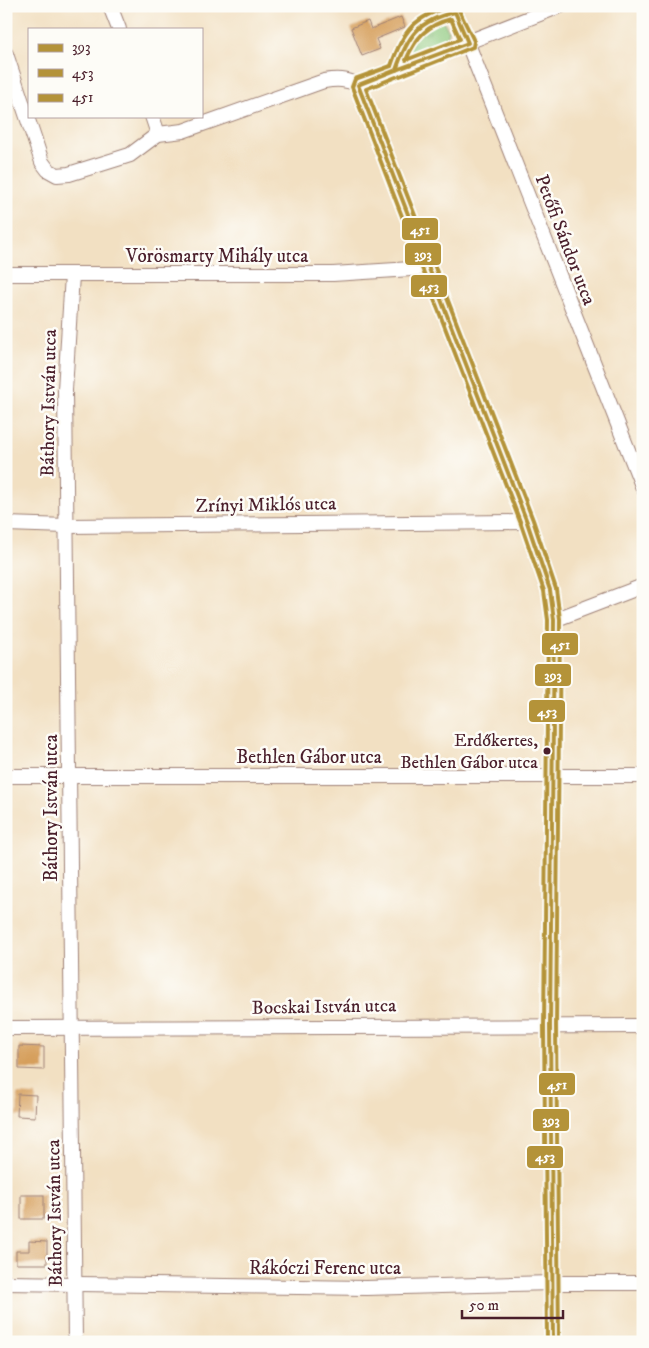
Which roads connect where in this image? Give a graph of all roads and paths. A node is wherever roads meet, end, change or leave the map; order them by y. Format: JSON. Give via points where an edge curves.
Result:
{"nodes":[{"id":1,"x":110,"y":6,"type":"edge"},
{"id":2,"x":560,"y":6,"type":"edge"},
{"id":3,"x":454,"y":9,"type":"edge"},
{"id":4,"x":119,"y":28,"type":"edge"},
{"id":5,"x":468,"y":43,"type":"junction"},
{"id":6,"x":6,"y":54,"type":"edge"},
{"id":7,"x":396,"y":71,"type":"junction"},
{"id":8,"x":10,"y":73,"type":"edge"},
{"id":9,"x":358,"y":85,"type":"junction"},
{"id":10,"x":153,"y":118,"type":"edge"},
{"id":11,"x":158,"y":134,"type":"junction"},
{"id":12,"x":427,"y":268,"type":"junction"},
{"id":13,"x":6,"y":274,"type":"edge"},
{"id":14,"x":72,"y":275,"type":"junction"},
{"id":15,"x":643,"y":488,"type":"edge"},
{"id":16,"x":527,"y":522,"type":"junction"},
{"id":17,"x":6,"y":524,"type":"edge"},
{"id":18,"x":67,"y":526,"type":"junction"},
{"id":19,"x":643,"y":586,"type":"edge"},
{"id":20,"x":554,"y":620,"type":"junction"},
{"id":21,"x":552,"y":775,"type":"junction"},
{"id":22,"x":6,"y":776,"type":"edge"},
{"id":23,"x":70,"y":776,"type":"junction"},
{"id":24,"x":643,"y":776,"type":"edge"},
{"id":25,"x":550,"y":1026,"type":"junction"},
{"id":26,"x":643,"y":1026,"type":"edge"},
{"id":27,"x":6,"y":1028,"type":"edge"},
{"id":28,"x":70,"y":1029,"type":"junction"},
{"id":29,"x":75,"y":1282,"type":"junction"},
{"id":30,"x":6,"y":1283,"type":"edge"},
{"id":31,"x":553,"y":1283,"type":"junction"},
{"id":32,"x":643,"y":1283,"type":"edge"},
{"id":33,"x":75,"y":1342,"type":"edge"},
{"id":34,"x":553,"y":1342,"type":"edge"}],
"edges":[{"from":1,"to":4,"type":"street"},
{"from":2,"to":5,"type":"street"},
{"from":3,"to":5,"type":"street","name":"Petőfi Sándor utca"},
{"from":3,"to":7,"type":"lane","via":[[423,22],[405,43]]},
{"from":5,"to":7,"type":"street"},
{"from":5,"to":15,"type":"street","name":"Petőfi Sándor utca"},
{"from":6,"to":8,"type":"street"},
{"from":7,"to":9,"type":"street"},
{"from":8,"to":11,"type":"street","via":[[42,162],[57,175],[130,155]]},
{"from":9,"to":11,"type":"street","via":[[337,79],[324,81],[192,128]]},
{"from":9,"to":12,"type":"street"},
{"from":10,"to":11,"type":"street"},
{"from":12,"to":14,"type":"street","name":"Vörösmarty Mihály utca","via":[[333,274]]},
{"from":12,"to":16,"type":"street"},
{"from":13,"to":14,"type":"street","name":"Vörösmarty Mihály utca"},
{"from":14,"to":18,"type":"street","name":"Báthory István utca","via":[[65,390]]},
{"from":16,"to":18,"type":"street","name":"Zrínyi Miklós utca"},
{"from":16,"to":20,"type":"street","via":[[550,590]]},
{"from":17,"to":18,"type":"street","name":"Zrínyi Miklós utca"},
{"from":18,"to":23,"type":"street","name":"Báthory István utca"},
{"from":19,"to":20,"type":"street"},
{"from":20,"to":21,"type":"street"},
{"from":21,"to":23,"type":"street","name":"Bethlen Gábor utca"},
{"from":21,"to":24,"type":"street","name":"Bethlen Gábor utca"},
{"from":21,"to":25,"type":"street"},
{"from":22,"to":23,"type":"street","name":"Bethlen Gábor utca"},
{"from":23,"to":28,"type":"street","name":"Báthory István utca"},
{"from":25,"to":26,"type":"street","name":"Bocskai István utca"},
{"from":25,"to":28,"type":"street","name":"Bocskai István utca"},
{"from":25,"to":31,"type":"street"},
{"from":27,"to":28,"type":"street","name":"Bocskai István utca"},
{"from":28,"to":29,"type":"street","name":"Báthory István utca"},
{"from":29,"to":30,"type":"street","name":"Rákóczi Ferenc utca"},
{"from":29,"to":31,"type":"street","name":"Rákóczi Ferenc utca","via":[[366,1288]]},
{"from":29,"to":33,"type":"street","name":"Báthory István utca"},
{"from":31,"to":32,"type":"street","name":"Rákóczi Ferenc utca"},
{"from":31,"to":34,"type":"street"}]}
